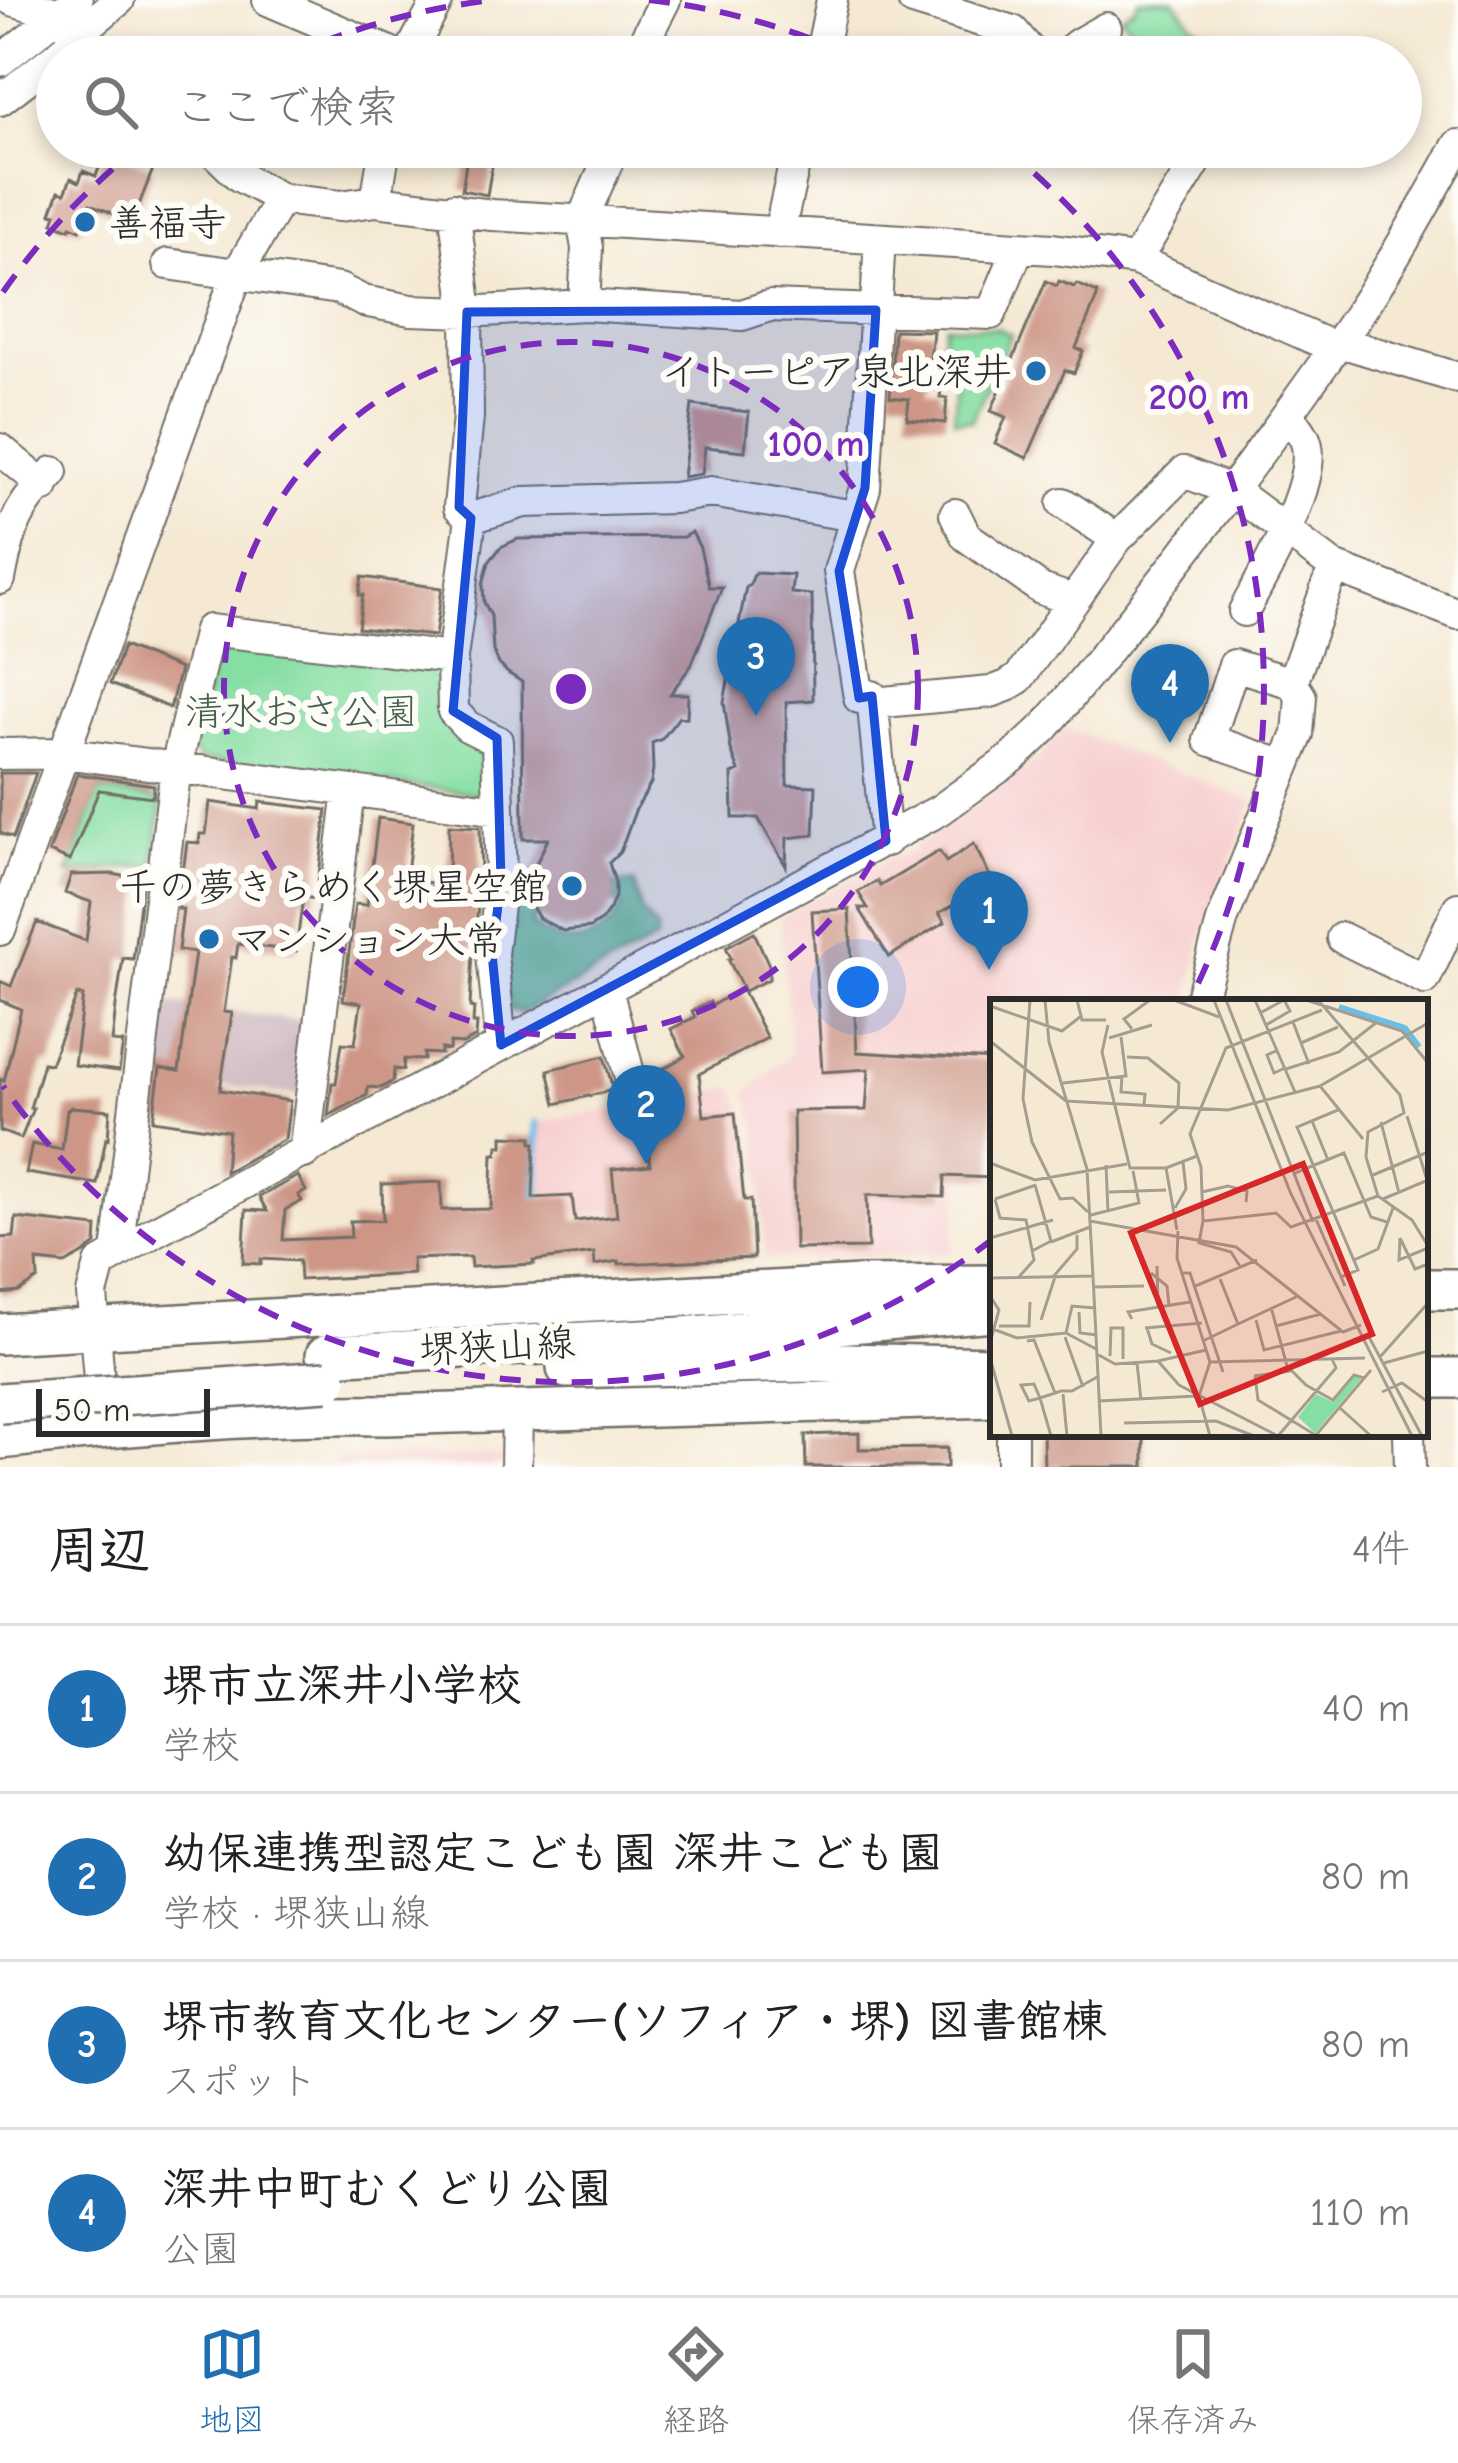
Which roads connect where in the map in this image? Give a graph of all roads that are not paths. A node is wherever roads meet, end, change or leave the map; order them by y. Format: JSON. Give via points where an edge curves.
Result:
{"nodes":[{"id":1,"x":12,"y":0,"type":"edge"},
{"id":2,"x":119,"y":0,"type":"edge"},
{"id":3,"x":268,"y":0,"type":"edge"},
{"id":4,"x":437,"y":0,"type":"edge"},
{"id":5,"x":664,"y":0,"type":"edge"},
{"id":6,"x":832,"y":0,"type":"edge"},
{"id":7,"x":913,"y":0,"type":"edge"},
{"id":8,"x":71,"y":26,"type":"edge"},
{"id":9,"x":1106,"y":28,"type":"dead end"},
{"id":10,"x":354,"y":36,"type":"edge"},
{"id":11,"x":416,"y":36,"type":"edge"},
{"id":12,"x":646,"y":36,"type":"edge"},
{"id":13,"x":824,"y":36,"type":"edge"},
{"id":14,"x":1017,"y":36,"type":"edge"},
{"id":15,"x":1092,"y":36,"type":"edge"},
{"id":16,"x":36,"y":44,"type":"edge"},
{"id":17,"x":0,"y":62,"type":"edge"},
{"id":18,"x":36,"y":62,"type":"edge"},
{"id":19,"x":0,"y":100,"type":"edge"},
{"id":20,"x":1458,"y":145,"type":"edge"},
{"id":21,"x":231,"y":168,"type":"edge"},
{"id":22,"x":382,"y":168,"type":"edge"},
{"id":23,"x":605,"y":168,"type":"edge"},
{"id":24,"x":793,"y":168,"type":"edge"},
{"id":25,"x":1192,"y":168,"type":"edge"},
{"id":26,"x":280,"y":200,"type":"junction"},
{"id":27,"x":376,"y":201,"type":"junction"},
{"id":28,"x":454,"y":208,"type":"junction"},
{"id":29,"x":582,"y":220,"type":"junction"},
{"id":30,"x":779,"y":233,"type":"junction"},
{"id":31,"x":880,"y":238,"type":"junction"},
{"id":32,"x":1019,"y":247,"type":"junction"},
{"id":33,"x":1136,"y":260,"type":"junction"},
{"id":34,"x":168,"y":264,"type":"dead end"},
{"id":35,"x":237,"y":274,"type":"junction"},
{"id":36,"x":584,"y":305,"type":"junction"},
{"id":37,"x":876,"y":310,"type":"junction"},
{"id":38,"x":467,"y":312,"type":"junction"},
{"id":39,"x":1337,"y":345,"type":"junction"},
{"id":40,"x":1458,"y":378,"type":"edge"},
{"id":41,"x":1287,"y":415,"type":"junction"},
{"id":42,"x":0,"y":449,"type":"edge"},
{"id":43,"x":1233,"y":491,"type":"junction"},
{"id":44,"x":1064,"y":503,"type":"dead end"},
{"id":45,"x":955,"y":514,"type":"dead end"},
{"id":46,"x":855,"y":516,"type":"junction"},
{"id":47,"x":471,"y":518,"type":"junction"},
{"id":48,"x":1285,"y":530,"type":"junction"},
{"id":49,"x":1117,"y":539,"type":"junction"},
{"id":50,"x":3,"y":542,"type":"edge"},
{"id":51,"x":1334,"y":567,"type":"junction"},
{"id":52,"x":0,"y":579,"type":"edge"},
{"id":53,"x":1072,"y":600,"type":"junction"},
{"id":54,"x":1244,"y":611,"type":"dead end"},
{"id":55,"x":1458,"y":614,"type":"edge"},
{"id":56,"x":452,"y":658,"type":"junction"},
{"id":57,"x":1292,"y":683,"type":"junction"},
{"id":58,"x":872,"y":703,"type":"junction"},
{"id":59,"x":63,"y":753,"type":"junction"},
{"id":60,"x":0,"y":754,"type":"edge"},
{"id":61,"x":1285,"y":766,"type":"junction"},
{"id":62,"x":176,"y":767,"type":"junction"},
{"id":63,"x":349,"y":790,"type":"junction"},
{"id":64,"x":499,"y":810,"type":"junction"},
{"id":65,"x":886,"y":841,"type":"junction"},
{"id":66,"x":1458,"y":908,"type":"edge"},
{"id":67,"x":0,"y":930,"type":"edge"},
{"id":68,"x":1342,"y":938,"type":"dead end"},
{"id":69,"x":607,"y":989,"type":"junction"},
{"id":70,"x":1201,"y":999,"type":"edge"},
{"id":71,"x":501,"y":1045,"type":"junction"},
{"id":72,"x":636,"y":1100,"type":"dead end"},
{"id":73,"x":304,"y":1153,"type":"junction"},
{"id":74,"x":117,"y":1252,"type":"junction"},
{"id":75,"x":990,"y":1285,"type":"edge"},
{"id":76,"x":990,"y":1310,"type":"edge"},
{"id":77,"x":94,"y":1327,"type":"junction"},
{"id":78,"x":0,"y":1334,"type":"edge"},
{"id":79,"x":990,"y":1366,"type":"edge"},
{"id":80,"x":326,"y":1368,"type":"junction"},
{"id":81,"x":0,"y":1377,"type":"edge"},
{"id":82,"x":990,"y":1397,"type":"edge"},
{"id":83,"x":0,"y":1403,"type":"edge"},
{"id":84,"x":517,"y":1409,"type":"junction"},
{"id":85,"x":103,"y":1428,"type":"junction"},
{"id":86,"x":1409,"y":1437,"type":"edge"},
{"id":87,"x":0,"y":1439,"type":"edge"},
{"id":88,"x":516,"y":1467,"type":"edge"},
{"id":89,"x":1410,"y":1467,"type":"edge"}],
"edges":[{"from":1,"to":8,"type":"street"},
{"from":2,"to":8,"type":"street"},
{"from":3,"to":10,"type":"street"},
{"from":4,"to":11,"type":"street"},
{"from":5,"to":12,"type":"street"},
{"from":6,"to":13,"type":"street"},
{"from":7,"to":14,"type":"street"},
{"from":9,"to":15,"type":"street"},
{"from":16,"to":17,"type":"street"},
{"from":18,"to":19,"type":"street"},
{"from":20,"to":39,"type":"street"},
{"from":21,"to":26,"type":"street"},
{"from":22,"to":27,"type":"street"},
{"from":23,"to":29,"type":"street"},
{"from":24,"to":30,"type":"street"},
{"from":25,"to":33,"type":"street"},
{"from":26,"to":27,"type":"street"},
{"from":26,"to":35,"type":"street"},
{"from":27,"to":28,"type":"street"},
{"from":28,"to":29,"type":"street"},
{"from":28,"to":38,"type":"street"},
{"from":29,"to":30,"type":"street"},
{"from":29,"to":36,"type":"street"},
{"from":30,"to":31,"type":"street"},
{"from":31,"to":32,"type":"street"},
{"from":31,"to":37,"type":"street"},
{"from":32,"to":33,"type":"street"},
{"from":32,"to":37,"type":"street","via":[[991,314]]},
{"from":33,"to":39,"type":"street"},
{"from":34,"to":35,"type":"street"},
{"from":35,"to":38,"type":"street","via":[[411,310]]},
{"from":35,"to":59,"type":"street"},
{"from":36,"to":37,"type":"street","via":[[742,316],[769,306]]},
{"from":36,"to":38,"type":"street"},
{"from":37,"to":46,"type":"street","via":[[865,488]]},
{"from":38,"to":47,"type":"street","via":[[459,508]]},
{"from":39,"to":40,"type":"street"},
{"from":39,"to":41,"type":"street"},
{"from":41,"to":43,"type":"street"},
{"from":41,"to":48,"type":"street","via":[[1306,440],[1308,461]]},
{"from":42,"to":50,"type":"street","via":[[48,479]]},
{"from":43,"to":48,"type":"street"},
{"from":43,"to":49,"type":"street","via":[[1184,472]]},
{"from":43,"to":65,"type":"street","via":[[1046,727],[976,787]]},
{"from":44,"to":49,"type":"street"},
{"from":45,"to":53,"type":"street","via":[[966,536],[1041,589]]},
{"from":46,"to":47,"type":"street","via":[[711,492],[524,502]]},
{"from":46,"to":58,"type":"street","via":[[839,571],[860,698],[872,696]]},
{"from":47,"to":56,"type":"street"},
{"from":48,"to":51,"type":"street"},
{"from":48,"to":54,"type":"street"},
{"from":49,"to":53,"type":"street"},
{"from":50,"to":52,"type":"street"},
{"from":51,"to":55,"type":"street"},
{"from":51,"to":57,"type":"street"},
{"from":53,"to":58,"type":"street","via":[[1007,686]]},
{"from":56,"to":62,"type":"street","via":[[209,630]]},
{"from":56,"to":64,"type":"street","via":[[453,711],[497,741]]},
{"from":57,"to":61,"type":"street","via":[[1300,716]]},
{"from":57,"to":61,"type":"street","via":[[1234,665],[1209,740]]},
{"from":58,"to":65,"type":"street"},
{"from":59,"to":60,"type":"street"},
{"from":59,"to":62,"type":"street"},
{"from":59,"to":67,"type":"street"},
{"from":61,"to":70,"type":"street","via":[[1223,918]]},
{"from":62,"to":63,"type":"street"},
{"from":62,"to":74,"type":"street"},
{"from":63,"to":64,"type":"street"},
{"from":63,"to":73,"type":"street"},
{"from":64,"to":71,"type":"street","via":[[492,954]]},
{"from":65,"to":69,"type":"street"},
{"from":66,"to":68,"type":"street","via":[[1425,979]]},
{"from":69,"to":71,"type":"street"},
{"from":69,"to":72,"type":"street"},
{"from":71,"to":73,"type":"street"},
{"from":73,"to":74,"type":"street"},
{"from":74,"to":77,"type":"street","via":[[95,1275]]},
{"from":75,"to":77,"type":"main road"},
{"from":76,"to":80,"type":"main road","name":"堺狭山線"},
{"from":77,"to":78,"type":"main road"},
{"from":77,"to":85,"type":"street"},
{"from":79,"to":80,"type":"main road","name":"堺狭山線"},
{"from":80,"to":81,"type":"main road","name":"堺狭山線"},
{"from":80,"to":83,"type":"main road","name":"堺狭山線","bridge":true},
{"from":82,"to":84,"type":"main road"},
{"from":84,"to":85,"type":"main road"},
{"from":84,"to":88,"type":"street"},
{"from":85,"to":87,"type":"main road"},
{"from":86,"to":89,"type":"street"}]}
